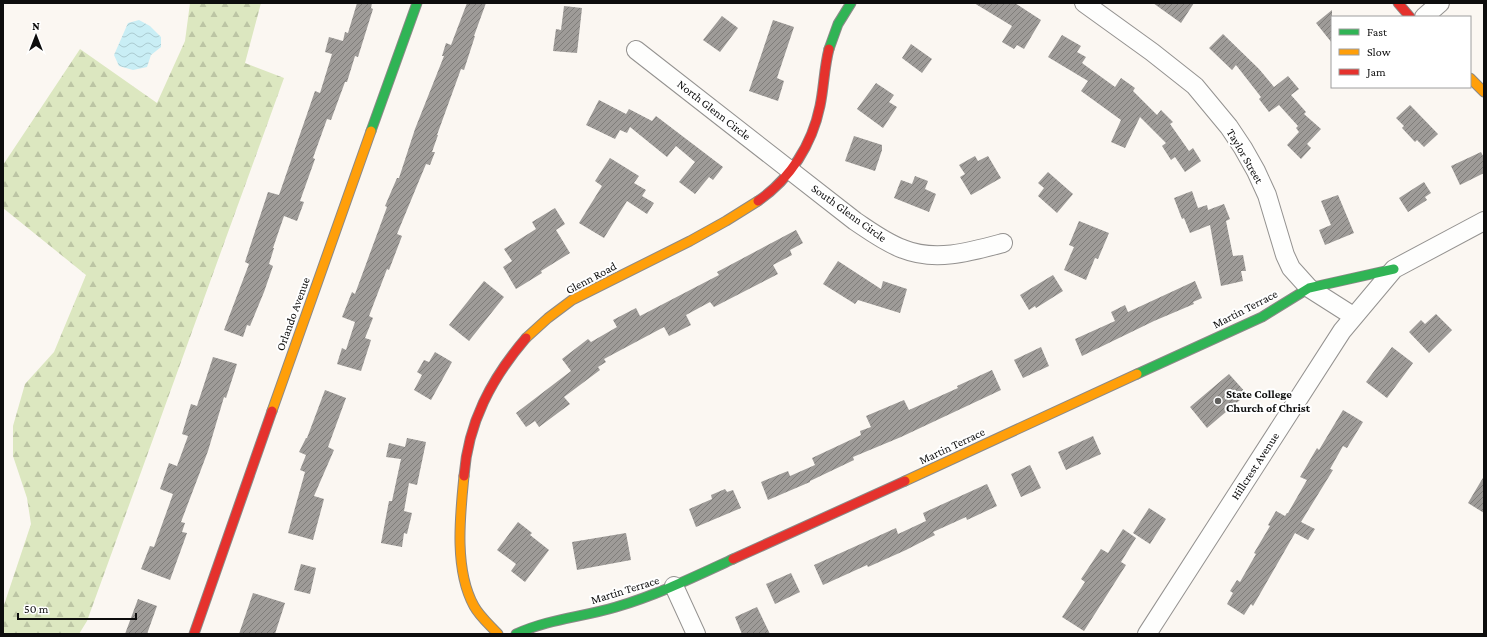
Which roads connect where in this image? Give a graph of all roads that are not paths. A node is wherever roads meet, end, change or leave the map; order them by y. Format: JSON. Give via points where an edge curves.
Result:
{"nodes":[{"id":1,"x":417,"y":3,"type":"edge"},
{"id":2,"x":851,"y":3,"type":"edge"},
{"id":3,"x":1084,"y":3,"type":"edge"},
{"id":4,"x":1398,"y":3,"type":"edge"},
{"id":5,"x":1440,"y":3,"type":"edge"},
{"id":6,"x":1409,"y":16,"type":"edge"},
{"id":7,"x":1425,"y":16,"type":"edge"},
{"id":8,"x":636,"y":50,"type":"dead end"},
{"id":9,"x":1471,"y":79,"type":"edge"},
{"id":10,"x":1484,"y":92,"type":"edge"},
{"id":11,"x":791,"y":170,"type":"junction"},
{"id":12,"x":1484,"y":221,"type":"edge"},
{"id":13,"x":1003,"y":243,"type":"dead end"},
{"id":14,"x":1394,"y":269,"type":"junction"},
{"id":15,"x":1309,"y":288,"type":"junction"},
{"id":16,"x":1353,"y":316,"type":"junction"},
{"id":17,"x":674,"y":586,"type":"junction"},
{"id":18,"x":194,"y":634,"type":"edge"},
{"id":19,"x":498,"y":634,"type":"edge"},
{"id":20,"x":516,"y":634,"type":"edge"},
{"id":21,"x":696,"y":634,"type":"edge"},
{"id":22,"x":1147,"y":634,"type":"edge"}],
"edges":[{"from":1,"to":18,"type":"street","name":"Orlando Avenue"},
{"from":2,"to":11,"type":"street","name":"Glenn Road","via":[[833,37],[826,63],[820,110],[811,138]]},
{"from":3,"to":15,"type":"street","name":"Taylor Street","via":[[1195,86],[1229,127],[1267,195],[1291,268]]},
{"from":4,"to":6,"type":"street"},
{"from":5,"to":7,"type":"street"},
{"from":8,"to":11,"type":"street","name":"North Glenn Circle"},
{"from":9,"to":10,"type":"street"},
{"from":11,"to":13,"type":"street","name":"South Glenn Circle","via":[[855,221],[892,244],[914,253],[945,256]]},
{"from":11,"to":19,"type":"street","name":"Glenn Road","via":[[775,189],[742,212],[573,300],[547,318],[524,339],[499,370],[481,405],[467,447],[462,479],[461,538],[462,569],[469,594],[474,605]]},
{"from":12,"to":14,"type":"street","name":"Hillcrest Avenue"},
{"from":14,"to":15,"type":"street","name":"Martin Terrace"},
{"from":14,"to":16,"type":"street","name":"Hillcrest Avenue"},
{"from":15,"to":16,"type":"street","name":"Taylor Street"},
{"from":15,"to":17,"type":"street","name":"Martin Terrace","via":[[1262,317]]},
{"from":16,"to":22,"type":"street","name":"Hillcrest Avenue"},
{"from":17,"to":20,"type":"street","name":"Martin Terrace","via":[[655,595],[534,626]]},
{"from":17,"to":21,"type":"street"}]}
